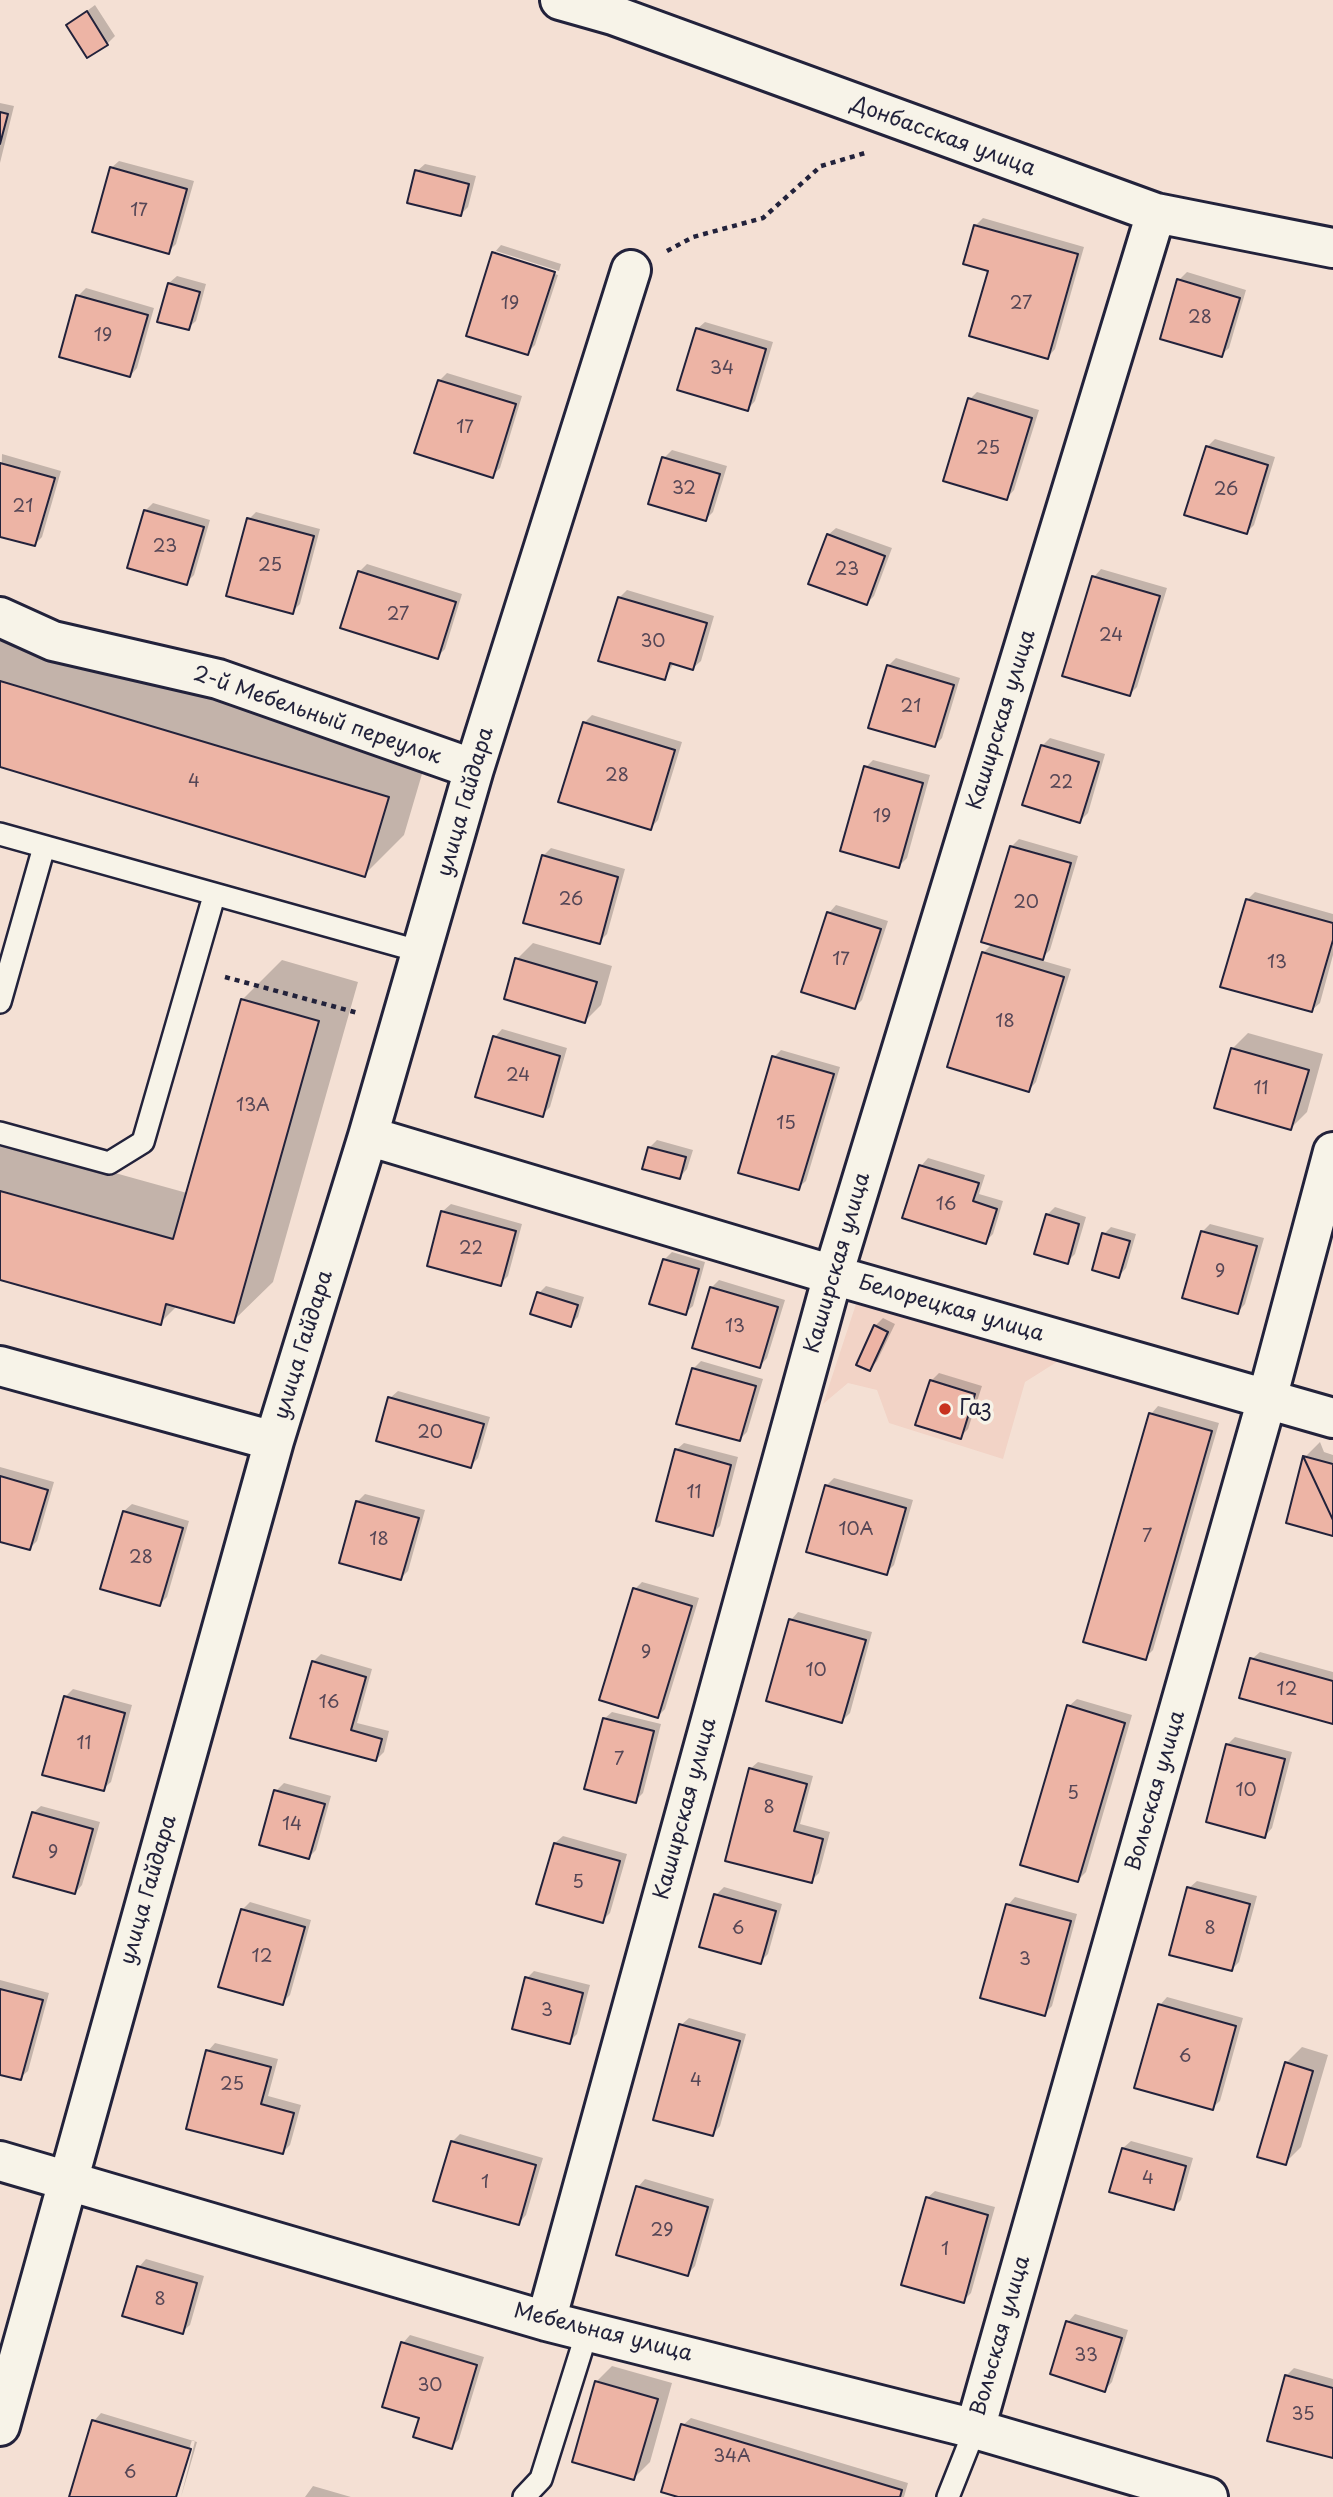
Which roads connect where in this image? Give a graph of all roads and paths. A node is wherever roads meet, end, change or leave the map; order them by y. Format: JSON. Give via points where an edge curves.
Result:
{"nodes":[{"id":1,"x":560,"y":0,"type":"edge"},
{"id":2,"x":871,"y":152,"type":"dead end"},
{"id":3,"x":1156,"y":213,"type":"junction"},
{"id":4,"x":1333,"y":248,"type":"edge"},
{"id":5,"x":631,"y":270,"type":"joint"},
{"id":6,"x":0,"y":617,"type":"edge"},
{"id":7,"x":474,"y":769,"type":"junction"},
{"id":8,"x":0,"y":834,"type":"edge"},
{"id":9,"x":44,"y":847,"type":"junction"},
{"id":10,"x":214,"y":896,"type":"junction"},
{"id":11,"x":422,"y":953,"type":"junction"},
{"id":12,"x":194,"y":968,"type":"junction"},
{"id":13,"x":0,"y":1002,"type":"edge"},
{"id":14,"x":364,"y":1014,"type":"dead end"},
{"id":15,"x":0,"y":1133,"type":"edge"},
{"id":16,"x":368,"y":1136,"type":"junction"},
{"id":17,"x":1333,"y":1152,"type":"edge"},
{"id":18,"x":833,"y":1275,"type":"junction"},
{"id":19,"x":0,"y":1366,"type":"edge"},
{"id":20,"x":1267,"y":1399,"type":"junction"},
{"id":21,"x":1333,"y":1418,"type":"edge"},
{"id":22,"x":274,"y":1441,"type":"junction"},
{"id":23,"x":0,"y":2161,"type":"edge"},
{"id":24,"x":68,"y":2180,"type":"junction"},
{"id":25,"x":546,"y":2320,"type":"junction"},
{"id":26,"x":588,"y":2329,"type":"junction"},
{"id":27,"x":0,"y":2426,"type":"edge"},
{"id":28,"x":975,"y":2429,"type":"junction"},
{"id":29,"x":524,"y":2497,"type":"edge"},
{"id":30,"x":948,"y":2497,"type":"edge"},
{"id":31,"x":1208,"y":2497,"type":"edge"}],
"edges":[{"from":1,"to":3,"type":"street","name":"Донбасская улица","via":[[613,15]]},
{"from":2,"to":5,"type":"path","via":[[821,166],[763,218],[693,237]]},
{"from":3,"to":4,"type":"street","name":"Донбасская улица"},
{"from":3,"to":18,"type":"street","name":"Каширская улица"},
{"from":5,"to":7,"type":"street","name":"улица Гайдара"},
{"from":6,"to":7,"type":"street","name":"2-й Мебельный переулок","via":[[53,641],[218,679]]},
{"from":7,"to":11,"type":"street","name":"улица Гайдара"},
{"from":8,"to":9,"type":"lane"},
{"from":9,"to":10,"type":"lane"},
{"from":9,"to":13,"type":"lane"},
{"from":10,"to":11,"type":"lane"},
{"from":10,"to":12,"type":"lane"},
{"from":11,"to":16,"type":"street","name":"улица Гайдара"},
{"from":12,"to":14,"type":"path"},
{"from":12,"to":15,"type":"lane","via":[[143,1142],[109,1163]]},
{"from":16,"to":18,"type":"street","name":"Белорецкая улица"},
{"from":16,"to":22,"type":"street","name":"улица Гайдара"},
{"from":17,"to":20,"type":"street","name":"Вольская улица"},
{"from":18,"to":20,"type":"street","name":"Белорецкая улица"},
{"from":18,"to":25,"type":"street","name":"Каширская улица"},
{"from":19,"to":22,"type":"street"},
{"from":20,"to":21,"type":"street","name":"Белорецкая улица"},
{"from":20,"to":28,"type":"street","name":"Вольская улица"},
{"from":22,"to":24,"type":"street","name":"улица Гайдара"},
{"from":23,"to":24,"type":"street","name":"Мебельная улица"},
{"from":24,"to":25,"type":"street","name":"Мебельная улица"},
{"from":24,"to":27,"type":"street","name":"улица Гайдара"},
{"from":25,"to":26,"type":"street","name":"Мебельная улица"},
{"from":26,"to":28,"type":"street","name":"Мебельная улица"},
{"from":26,"to":29,"type":"lane","via":[[541,2479]]},
{"from":28,"to":30,"type":"lane"},
{"from":28,"to":31,"type":"street","name":"Мебельная улица"}]}
